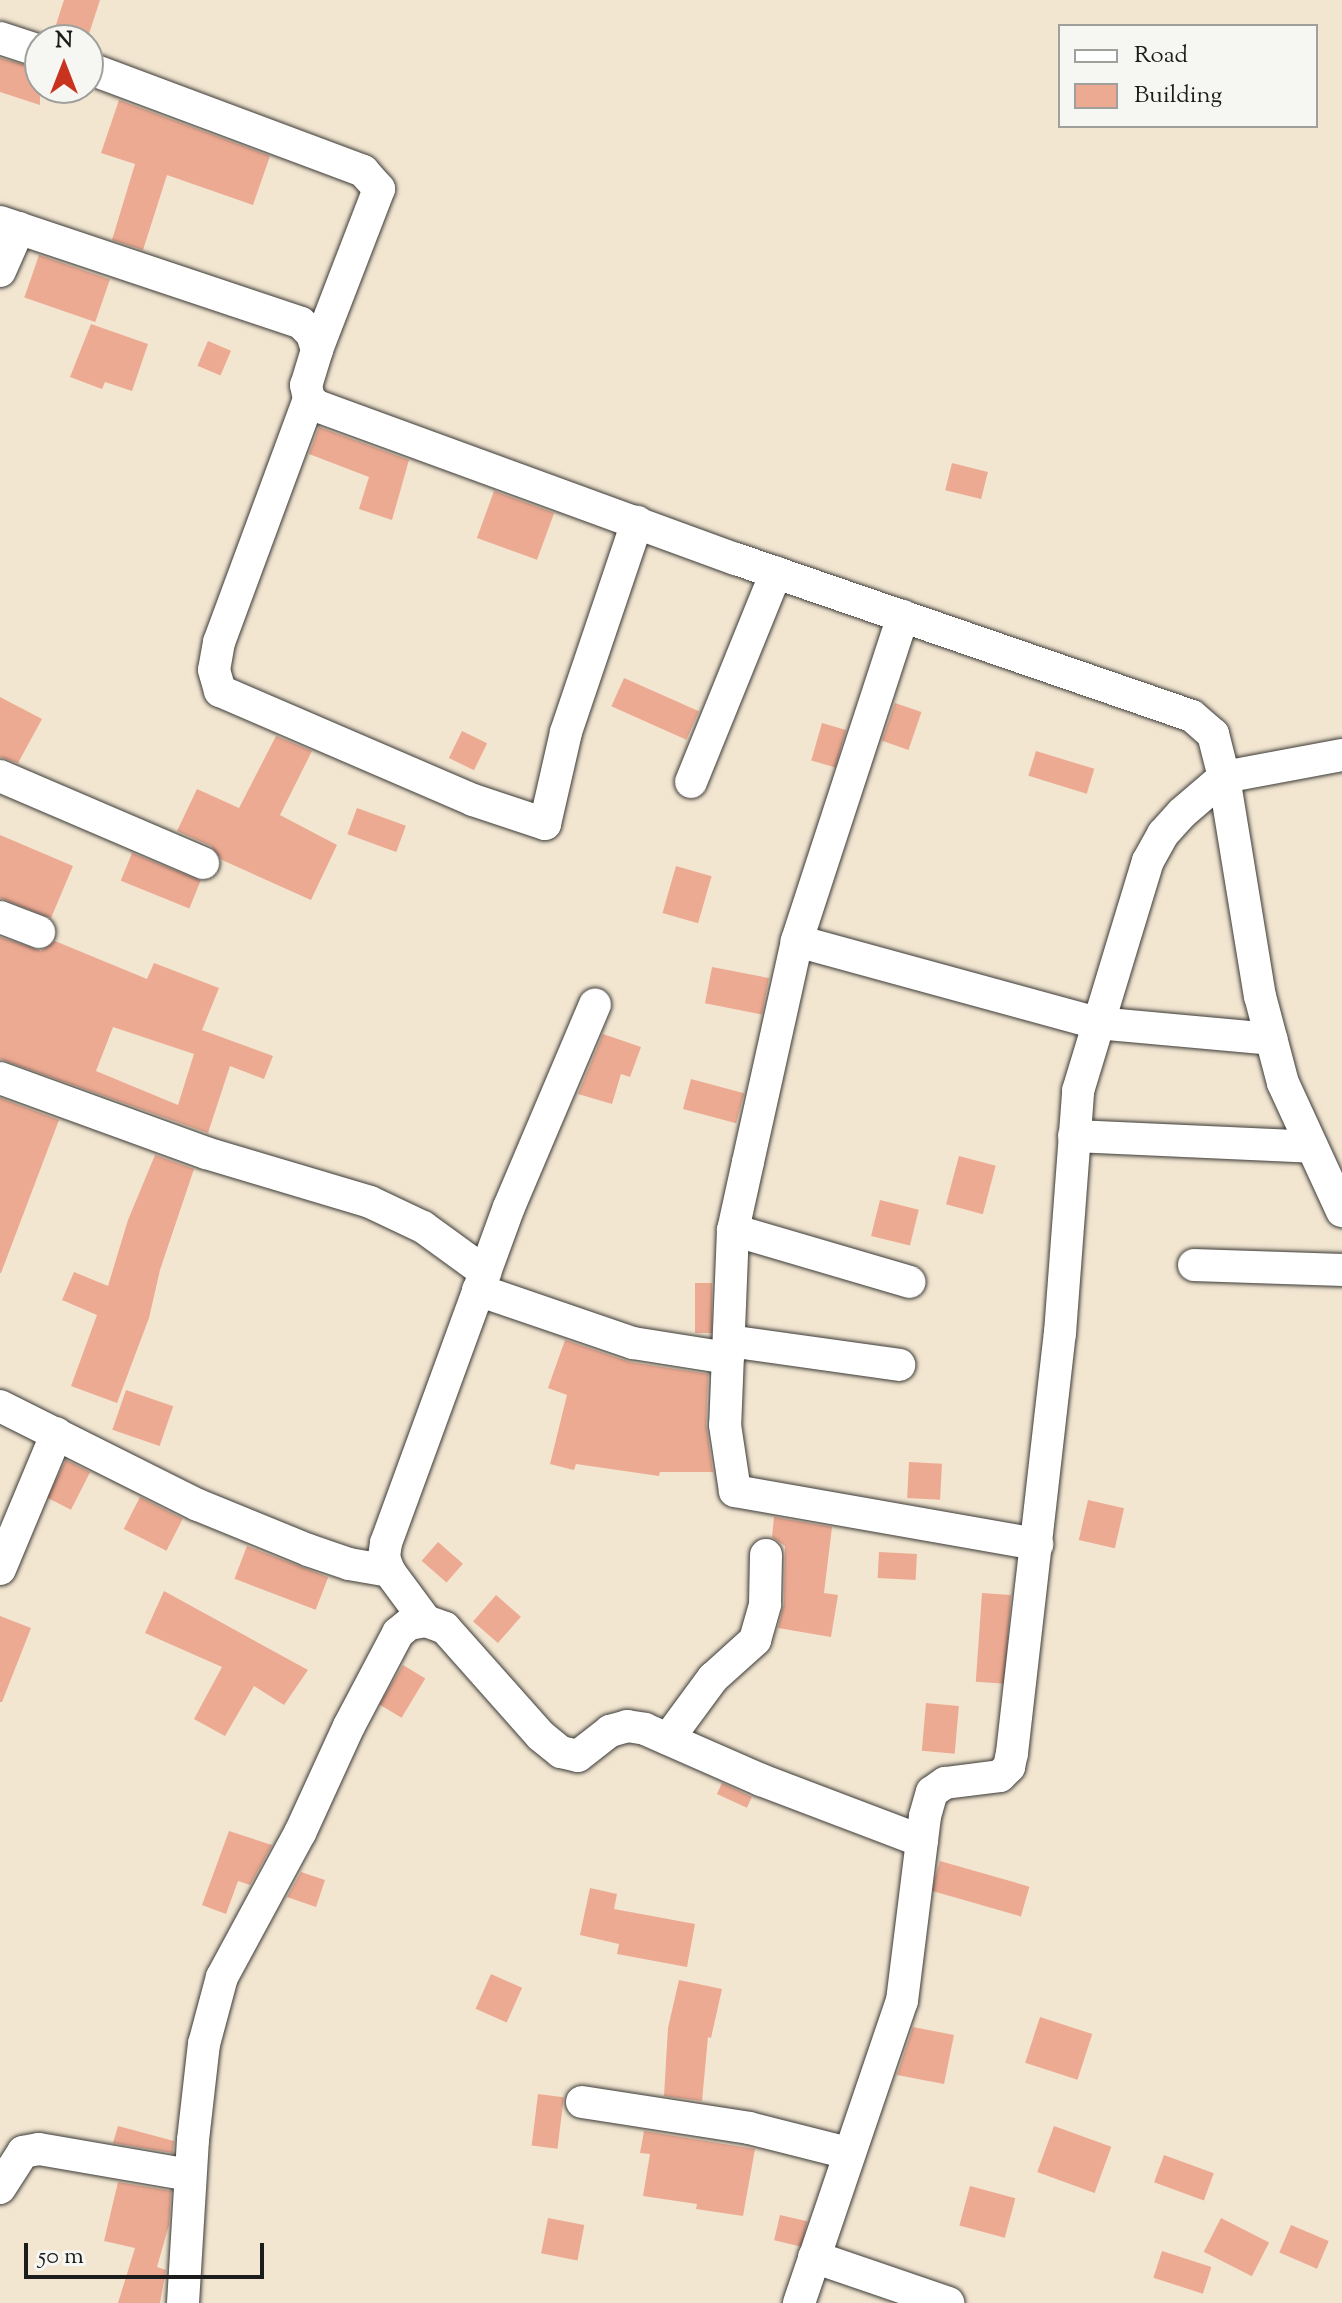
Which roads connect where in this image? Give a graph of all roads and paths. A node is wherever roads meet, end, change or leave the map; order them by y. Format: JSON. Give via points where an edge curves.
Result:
{"nodes":[{"id":1,"x":0,"y":38,"type":"edge"},
{"id":2,"x":24,"y":46,"type":"edge"},
{"id":3,"x":104,"y":74,"type":"edge"},
{"id":4,"x":9,"y":225,"type":"edge"},
{"id":5,"x":0,"y":271,"type":"edge"},
{"id":6,"x":317,"y":350,"type":"junction"},
{"id":7,"x":309,"y":399,"type":"junction"},
{"id":8,"x":637,"y":522,"type":"junction"},
{"id":9,"x":776,"y":573,"type":"junction"},
{"id":10,"x":903,"y":616,"type":"junction"},
{"id":11,"x":1342,"y":755,"type":"edge"},
{"id":12,"x":0,"y":776,"type":"edge"},
{"id":13,"x":1232,"y":776,"type":"junction"},
{"id":14,"x":691,"y":782,"type":"dead end"},
{"id":15,"x":203,"y":863,"type":"dead end"},
{"id":16,"x":0,"y":917,"type":"edge"},
{"id":17,"x":39,"y":932,"type":"dead end"},
{"id":18,"x":797,"y":941,"type":"junction"},
{"id":19,"x":595,"y":1004,"type":"dead end"},
{"id":20,"x":1096,"y":1023,"type":"junction"},
{"id":21,"x":1271,"y":1039,"type":"junction"},
{"id":22,"x":3,"y":1088,"type":"edge"},
{"id":23,"x":1074,"y":1136,"type":"junction"},
{"id":24,"x":1312,"y":1147,"type":"junction"},
{"id":25,"x":1342,"y":1211,"type":"edge"},
{"id":26,"x":733,"y":1230,"type":"junction"},
{"id":27,"x":1194,"y":1265,"type":"dead end"},
{"id":28,"x":1342,"y":1270,"type":"edge"},
{"id":29,"x":482,"y":1281,"type":"junction"},
{"id":30,"x":910,"y":1282,"type":"dead end"},
{"id":31,"x":728,"y":1350,"type":"junction"},
{"id":32,"x":899,"y":1365,"type":"dead end"},
{"id":33,"x":0,"y":1406,"type":"edge"},
{"id":34,"x":57,"y":1433,"type":"junction"},
{"id":35,"x":1037,"y":1544,"type":"junction"},
{"id":36,"x":766,"y":1555,"type":"dead end"},
{"id":37,"x":0,"y":1569,"type":"edge"},
{"id":38,"x":389,"y":1571,"type":"junction"},
{"id":39,"x":426,"y":1621,"type":"junction"},
{"id":40,"x":668,"y":1739,"type":"junction"},
{"id":41,"x":922,"y":1841,"type":"junction"},
{"id":42,"x":582,"y":2102,"type":"dead end"},
{"id":43,"x":848,"y":2153,"type":"junction"},
{"id":44,"x":190,"y":2175,"type":"junction"},
{"id":45,"x":0,"y":2188,"type":"edge"},
{"id":46,"x":814,"y":2257,"type":"junction"},
{"id":47,"x":183,"y":2303,"type":"edge"},
{"id":48,"x":799,"y":2303,"type":"edge"},
{"id":49,"x":948,"y":2303,"type":"edge"}],
"edges":[{"from":1,"to":2,"type":"street"},
{"from":3,"to":6,"type":"street","via":[[363,171],[379,189]]},
{"from":4,"to":5,"type":"street"},
{"from":4,"to":6,"type":"street","via":[[301,323]]},
{"from":6,"to":7,"type":"street","via":[[306,385]]},
{"from":7,"to":8,"type":"street"},
{"from":7,"to":8,"type":"street","via":[[219,642],[214,670],[220,691],[473,800],[545,824],[566,732]]},
{"from":8,"to":9,"type":"street"},
{"from":9,"to":10,"type":"street"},
{"from":9,"to":14,"type":"street"},
{"from":10,"to":13,"type":"street","via":[[1192,716],[1213,734]]},
{"from":10,"to":18,"type":"street"},
{"from":11,"to":13,"type":"street"},
{"from":12,"to":15,"type":"street"},
{"from":13,"to":20,"type":"street","via":[[1172,823],[1148,861]]},
{"from":13,"to":21,"type":"street","via":[[1244,911]]},
{"from":16,"to":17,"type":"street"},
{"from":18,"to":20,"type":"street"},
{"from":18,"to":26,"type":"street"},
{"from":19,"to":29,"type":"street"},
{"from":20,"to":21,"type":"street"},
{"from":20,"to":23,"type":"street","via":[[1078,1091]]},
{"from":21,"to":24,"type":"street","via":[[1283,1083]]},
{"from":22,"to":29,"type":"street","via":[[370,1202],[423,1227]]},
{"from":23,"to":24,"type":"street"},
{"from":23,"to":35,"type":"street"},
{"from":24,"to":25,"type":"street"},
{"from":26,"to":30,"type":"street"},
{"from":26,"to":31,"type":"street"},
{"from":27,"to":28,"type":"street"},
{"from":29,"to":31,"type":"street","via":[[633,1343]]},
{"from":29,"to":38,"type":"street","via":[[386,1543]]},
{"from":31,"to":32,"type":"street"},
{"from":31,"to":35,"type":"street","via":[[725,1425],[735,1491]]},
{"from":33,"to":34,"type":"street"},
{"from":34,"to":37,"type":"street"},
{"from":34,"to":38,"type":"street","via":[[198,1505],[308,1550]]},
{"from":35,"to":41,"type":"street","via":[[1009,1767],[1000,1776],[945,1783],[932,1792]]},
{"from":36,"to":40,"type":"street","via":[[765,1604],[755,1640],[713,1678]]},
{"from":38,"to":39,"type":"street"},
{"from":39,"to":40,"type":"street","via":[[445,1628],[561,1752],[578,1756],[610,1731],[627,1726]]},
{"from":39,"to":44,"type":"street","via":[[398,1633],[222,1977],[204,2044]]},
{"from":40,"to":41,"type":"street"},
{"from":41,"to":43,"type":"street","via":[[902,2001]]},
{"from":42,"to":43,"type":"street","via":[[734,2125]]},
{"from":43,"to":46,"type":"street"},
{"from":44,"to":45,"type":"street","via":[[39,2149],[23,2152]]},
{"from":44,"to":47,"type":"street"},
{"from":46,"to":48,"type":"street"},
{"from":46,"to":49,"type":"street"}]}
